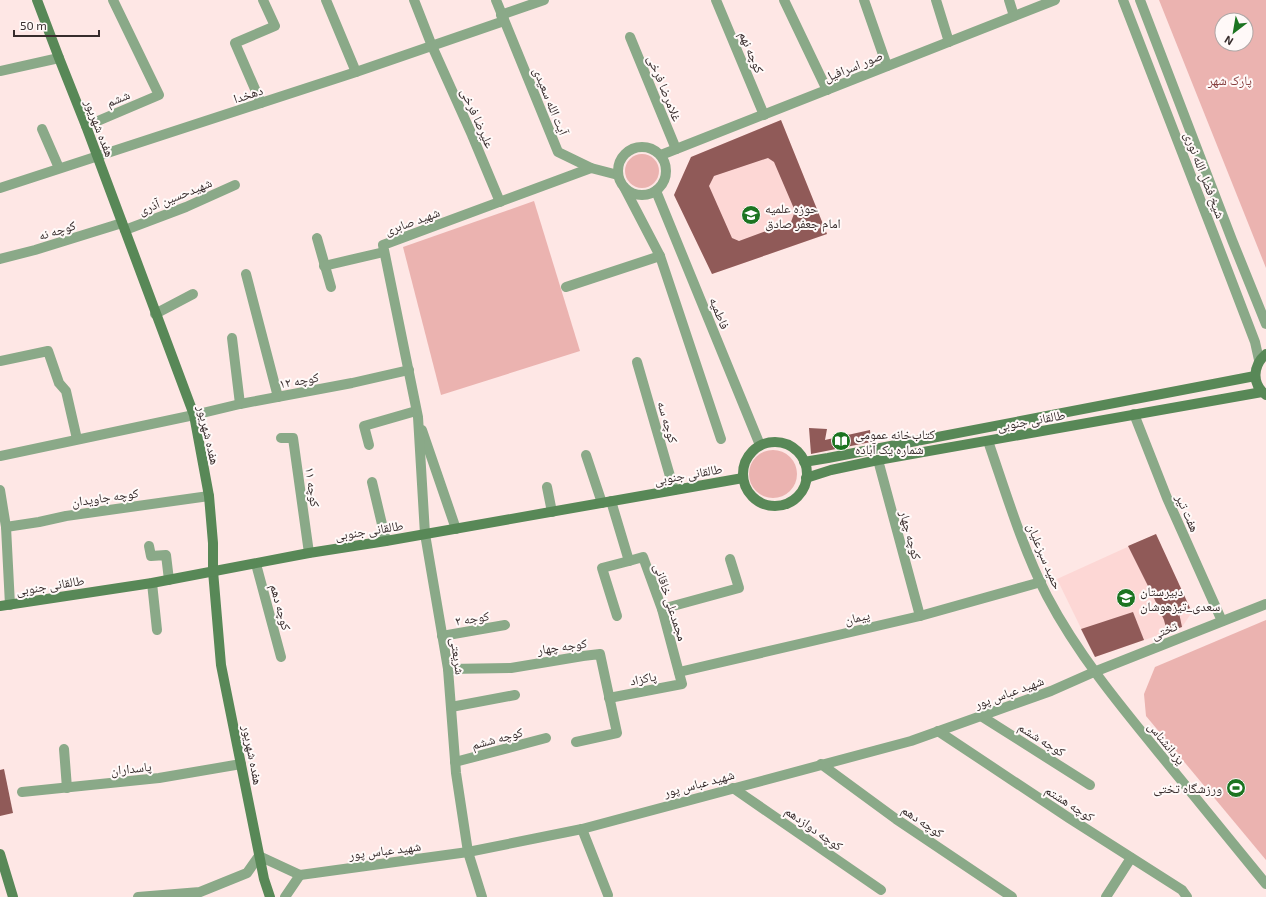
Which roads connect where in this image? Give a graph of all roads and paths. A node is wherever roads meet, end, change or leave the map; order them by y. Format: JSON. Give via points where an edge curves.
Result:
{"nodes":[{"id":1,"x":37,"y":0,"type":"edge"},
{"id":2,"x":113,"y":0,"type":"edge"},
{"id":3,"x":263,"y":0,"type":"edge"},
{"id":4,"x":326,"y":0,"type":"edge"},
{"id":5,"x":414,"y":0,"type":"edge"},
{"id":6,"x":496,"y":0,"type":"edge"},
{"id":7,"x":544,"y":0,"type":"edge"},
{"id":8,"x":716,"y":0,"type":"edge"},
{"id":9,"x":784,"y":0,"type":"edge"},
{"id":10,"x":864,"y":0,"type":"edge"},
{"id":11,"x":936,"y":0,"type":"edge"},
{"id":12,"x":1009,"y":0,"type":"edge"},
{"id":13,"x":1055,"y":0,"type":"edge"},
{"id":14,"x":1123,"y":0,"type":"edge"},
{"id":15,"x":1140,"y":0,"type":"edge"},
{"id":16,"x":1014,"y":16,"type":"junction"},
{"id":17,"x":503,"y":18,"type":"junction"},
{"id":18,"x":630,"y":37,"type":"dead end"},
{"id":19,"x":949,"y":42,"type":"junction"},
{"id":20,"x":432,"y":46,"type":"junction"},
{"id":21,"x":58,"y":58,"type":"junction"},
{"id":22,"x":887,"y":66,"type":"junction"},
{"id":23,"x":0,"y":71,"type":"edge"},
{"id":24,"x":356,"y":72,"type":"junction"},
{"id":25,"x":827,"y":90,"type":"junction"},
{"id":26,"x":261,"y":103,"type":"junction"},
{"id":27,"x":764,"y":115,"type":"junction"},
{"id":28,"x":86,"y":126,"type":"junction"},
{"id":29,"x":42,"y":129,"type":"dead end"},
{"id":30,"x":676,"y":149,"type":"junction"},
{"id":31,"x":661,"y":155,"type":"junction"},
{"id":32,"x":97,"y":156,"type":"junction"},
{"id":33,"x":59,"y":168,"type":"junction"},
{"id":34,"x":591,"y":168,"type":"junction"},
{"id":35,"x":618,"y":175,"type":"junction"},
{"id":36,"x":235,"y":185,"type":"dead end"},
{"id":37,"x":0,"y":188,"type":"edge"},
{"id":38,"x":624,"y":188,"type":"junction"},
{"id":39,"x":656,"y":191,"type":"junction"},
{"id":40,"x":500,"y":202,"type":"junction"},
{"id":41,"x":123,"y":227,"type":"junction"},
{"id":42,"x":318,"y":238,"type":"dead end"},
{"id":43,"x":384,"y":252,"type":"junction"},
{"id":44,"x":660,"y":256,"type":"junction"},
{"id":45,"x":0,"y":259,"type":"edge"},
{"id":46,"x":324,"y":266,"type":"junction"},
{"id":47,"x":246,"y":274,"type":"dead end"},
{"id":48,"x":331,"y":286,"type":"dead end"},
{"id":49,"x":566,"y":287,"type":"dead end"},
{"id":50,"x":193,"y":294,"type":"dead end"},
{"id":51,"x":155,"y":314,"type":"junction"},
{"id":52,"x":1266,"y":324,"type":"edge"},
{"id":53,"x":232,"y":338,"type":"dead end"},
{"id":54,"x":1263,"y":357,"type":"edge"},
{"id":55,"x":0,"y":361,"type":"edge"},
{"id":56,"x":637,"y":362,"type":"dead end"},
{"id":57,"x":409,"y":370,"type":"junction"},
{"id":58,"x":1255,"y":376,"type":"junction"},
{"id":59,"x":1264,"y":394,"type":"edge"},
{"id":60,"x":278,"y":397,"type":"junction"},
{"id":61,"x":240,"y":404,"type":"junction"},
{"id":62,"x":417,"y":414,"type":"junction"},
{"id":63,"x":1134,"y":414,"type":"junction"},
{"id":64,"x":194,"y":415,"type":"junction"},
{"id":65,"x":280,"y":438,"type":"dead end"},
{"id":66,"x":721,"y":439,"type":"dead end"},
{"id":67,"x":77,"y":440,"type":"junction"},
{"id":68,"x":988,"y":441,"type":"junction"},
{"id":69,"x":369,"y":445,"type":"dead end"},
{"id":70,"x":760,"y":445,"type":"junction"},
{"id":71,"x":586,"y":455,"type":"dead end"},
{"id":72,"x":0,"y":456,"type":"edge"},
{"id":73,"x":878,"y":460,"type":"junction"},
{"id":74,"x":804,"y":462,"type":"junction"},
{"id":75,"x":743,"y":478,"type":"junction"},
{"id":76,"x":806,"y":478,"type":"junction"},
{"id":77,"x":372,"y":482,"type":"dead end"},
{"id":78,"x":547,"y":486,"type":"dead end"},
{"id":79,"x":0,"y":490,"type":"edge"},
{"id":80,"x":674,"y":490,"type":"junction"},
{"id":81,"x":209,"y":496,"type":"junction"},
{"id":82,"x":606,"y":502,"type":"junction"},
{"id":83,"x":1,"y":503,"type":"edge"},
{"id":84,"x":552,"y":512,"type":"junction"},
{"id":85,"x":6,"y":527,"type":"junction"},
{"id":86,"x":456,"y":529,"type":"junction"},
{"id":87,"x":425,"y":534,"type":"junction"},
{"id":88,"x":386,"y":541,"type":"junction"},
{"id":89,"x":149,"y":546,"type":"dead end"},
{"id":90,"x":309,"y":553,"type":"junction"},
{"id":91,"x":730,"y":559,"type":"dead end"},
{"id":92,"x":629,"y":561,"type":"junction"},
{"id":93,"x":256,"y":564,"type":"junction"},
{"id":94,"x":213,"y":571,"type":"junction"},
{"id":95,"x":169,"y":580,"type":"junction"},
{"id":96,"x":1041,"y":582,"type":"junction"},
{"id":97,"x":152,"y":583,"type":"junction"},
{"id":98,"x":1266,"y":604,"type":"edge"},
{"id":99,"x":5,"y":606,"type":"edge"},
{"id":100,"x":662,"y":609,"type":"junction"},
{"id":101,"x":617,"y":616,"type":"dead end"},
{"id":102,"x":920,"y":616,"type":"junction"},
{"id":103,"x":1222,"y":621,"type":"junction"},
{"id":104,"x":505,"y":625,"type":"dead end"},
{"id":105,"x":157,"y":630,"type":"dead end"},
{"id":106,"x":442,"y":636,"type":"junction"},
{"id":107,"x":282,"y":657,"type":"dead end"},
{"id":108,"x":448,"y":669,"type":"junction"},
{"id":109,"x":679,"y":672,"type":"junction"},
{"id":110,"x":1094,"y":672,"type":"junction"},
{"id":111,"x":682,"y":684,"type":"joint"},
{"id":112,"x":515,"y":694,"type":"dead end"},
{"id":113,"x":609,"y":698,"type":"junction"},
{"id":114,"x":451,"y":707,"type":"junction"},
{"id":115,"x":981,"y":716,"type":"junction"},
{"id":116,"x":938,"y":731,"type":"junction"},
{"id":117,"x":546,"y":738,"type":"dead end"},
{"id":118,"x":576,"y":742,"type":"dead end"},
{"id":119,"x":64,"y":749,"type":"dead end"},
{"id":120,"x":455,"y":762,"type":"junction"},
{"id":121,"x":241,"y":764,"type":"junction"},
{"id":122,"x":821,"y":764,"type":"junction"},
{"id":123,"x":1090,"y":784,"type":"dead end"},
{"id":124,"x":67,"y":788,"type":"junction"},
{"id":125,"x":733,"y":788,"type":"junction"},
{"id":126,"x":22,"y":792,"type":"dead end"},
{"id":127,"x":582,"y":828,"type":"junction"},
{"id":128,"x":468,"y":852,"type":"junction"},
{"id":129,"x":0,"y":854,"type":"edge"},
{"id":130,"x":259,"y":856,"type":"junction"},
{"id":131,"x":1131,"y":858,"type":"junction"},
{"id":132,"x":300,"y":874,"type":"junction"},
{"id":133,"x":1266,"y":884,"type":"edge"},
{"id":134,"x":881,"y":890,"type":"dead end"},
{"id":135,"x":608,"y":894,"type":"dead end"},
{"id":136,"x":12,"y":897,"type":"edge"},
{"id":137,"x":140,"y":897,"type":"edge"},
{"id":138,"x":270,"y":897,"type":"edge"},
{"id":139,"x":285,"y":897,"type":"edge"},
{"id":140,"x":482,"y":897,"type":"edge"},
{"id":141,"x":1012,"y":897,"type":"edge"},
{"id":142,"x":1106,"y":897,"type":"edge"},
{"id":143,"x":1187,"y":897,"type":"edge"}],
"edges":[{"from":1,"to":21,"type":"main road","name":"هفده شهریور"},
{"from":2,"to":28,"type":"street","name":"ششم","via":[[159,96]]},
{"from":3,"to":26,"type":"street","via":[[275,26],[235,43]]},
{"from":4,"to":24,"type":"street"},
{"from":5,"to":20,"type":"street","name":"علیرضا فرخی"},
{"from":6,"to":17,"type":"street","name":"آیت الله سعیدی"},
{"from":7,"to":17,"type":"street"},
{"from":8,"to":27,"type":"street","name":"کوچه نهم"},
{"from":9,"to":25,"type":"street"},
{"from":10,"to":22,"type":"street"},
{"from":11,"to":19,"type":"street"},
{"from":12,"to":16,"type":"street"},
{"from":13,"to":16,"type":"street","name":"صور اسرافیل"},
{"from":14,"to":54,"type":"street","name":"شیخ فضل الله نوری","via":[[1254,342]]},
{"from":15,"to":52,"type":"street","name":"شیخ فضل الله نوری"},
{"from":16,"to":19,"type":"street","name":"صور اسرافیل"},
{"from":17,"to":20,"type":"street","name":"دهخدا"},
{"from":17,"to":34,"type":"street","name":"آیت الله سعیدی","via":[[558,152]]},
{"from":18,"to":30,"type":"street","name":"غلامرضا فرخی"},
{"from":19,"to":22,"type":"street","name":"صور اسرافیل"},
{"from":20,"to":24,"type":"street","name":"دهخدا"},
{"from":20,"to":40,"type":"street","name":"علیرضا فرخی"},
{"from":21,"to":23,"type":"street"},
{"from":21,"to":28,"type":"main road","name":"هفده شهریور"},
{"from":22,"to":25,"type":"street","name":"صور اسرافیل"},
{"from":24,"to":26,"type":"street","name":"دهخدا"},
{"from":25,"to":27,"type":"street","name":"صور اسرافیل"},
{"from":26,"to":32,"type":"street","name":"دهخدا"},
{"from":27,"to":30,"type":"street","name":"صور اسرافیل"},
{"from":28,"to":32,"type":"main road","name":"هفده شهریور"},
{"from":29,"to":33,"type":"street"},
{"from":30,"to":31,"type":"street","name":"صور اسرافیل"},
{"from":31,"to":35,"type":"street","via":[[647,147],[632,149],[620,160]]},
{"from":31,"to":39,"type":"street","via":[[667,170],[666,178]]},
{"from":32,"to":33,"type":"street","name":"دهخدا"},
{"from":32,"to":41,"type":"main road","name":"هفده شهریور"},
{"from":33,"to":37,"type":"street","name":"دهخدا"},
{"from":34,"to":35,"type":"street","name":"آیت الله سعیدی"},
{"from":34,"to":40,"type":"street","name":"شهید صابری"},
{"from":35,"to":38,"type":"street"},
{"from":36,"to":41,"type":"street","name":"شهیدحسین آذری","via":[[186,207]]},
{"from":38,"to":39,"type":"street","via":[[629,192],[643,195]]},
{"from":38,"to":44,"type":"street"},
{"from":39,"to":70,"type":"street","name":"فاطمیه"},
{"from":40,"to":43,"type":"street","name":"شهید صابری","via":[[383,245]]},
{"from":41,"to":45,"type":"street","name":"کوچه نه"},
{"from":41,"to":51,"type":"main road","name":"هفده شهریور"},
{"from":42,"to":46,"type":"street"},
{"from":43,"to":46,"type":"street"},
{"from":43,"to":57,"type":"street","name":"شهید صابری"},
{"from":44,"to":49,"type":"street"},
{"from":44,"to":66,"type":"street"},
{"from":46,"to":48,"type":"street"},
{"from":47,"to":60,"type":"street"},
{"from":50,"to":51,"type":"street"},
{"from":51,"to":64,"type":"main road","name":"هفده شهریور"},
{"from":53,"to":61,"type":"street"},
{"from":54,"to":58,"type":"main road","via":[[1256,368]]},
{"from":55,"to":67,"type":"street","via":[[48,351],[58,383],[66,391]]},
{"from":56,"to":80,"type":"street","name":"کوچه سه"},
{"from":57,"to":60,"type":"street","name":"کوچه ۱۲"},
{"from":57,"to":62,"type":"street","name":"شهید صابری"},
{"from":58,"to":59,"type":"main road","via":[[1257,385]]},
{"from":58,"to":74,"type":"main road","name":"طالقانی جنوبی"},
{"from":59,"to":63,"type":"main road","name":"طالقانی جنوبی"},
{"from":60,"to":61,"type":"street","name":"کوچه ۱۲"},
{"from":61,"to":64,"type":"street","name":"کوچه ۱۲"},
{"from":62,"to":69,"type":"street","via":[[364,426]]},
{"from":62,"to":86,"type":"street"},
{"from":62,"to":87,"type":"street","name":"شریعتی"},
{"from":63,"to":68,"type":"main road","name":"طالقانی جنوبی"},
{"from":63,"to":103,"type":"street","name":"هفت تیر","via":[[1167,498]]},
{"from":64,"to":67,"type":"street","name":"کوچه ۱۲"},
{"from":64,"to":81,"type":"main road","name":"هفده شهریور"},
{"from":65,"to":90,"type":"street","name":"کوچه ۱۱","via":[[293,438]]},
{"from":67,"to":72,"type":"street","name":"کوچه ۱۲"},
{"from":68,"to":73,"type":"main road","name":"طالقانی جنوبی"},
{"from":68,"to":96,"type":"street","name":"حمید سبزعلیان","via":[[1030,561]]},
{"from":70,"to":74,"type":"main road","via":[[781,442],[791,446]]},
{"from":70,"to":75,"type":"main road","via":[[746,459]]},
{"from":71,"to":82,"type":"street"},
{"from":73,"to":76,"type":"main road","name":"طالقانی جنوبی"},
{"from":73,"to":102,"type":"street","name":"کوچه چهار"},
{"from":74,"to":76,"type":"main road"},
{"from":75,"to":76,"type":"main road","via":[[752,496],[770,505],[780,505],[798,496]]},
{"from":75,"to":80,"type":"main road","name":"طالقانی جنوبی"},
{"from":77,"to":88,"type":"street"},
{"from":78,"to":84,"type":"street"},
{"from":79,"to":83,"type":"street"},
{"from":80,"to":82,"type":"main road","name":"طالقانی جنوبی"},
{"from":81,"to":85,"type":"street","name":"کوچه جاویدان"},
{"from":81,"to":94,"type":"main road","name":"هفده شهریور"},
{"from":82,"to":84,"type":"main road","name":"طالقانی جنوبی"},
{"from":82,"to":92,"type":"street"},
{"from":83,"to":85,"type":"street"},
{"from":84,"to":86,"type":"main road","name":"طالقانی جنوبی"},
{"from":85,"to":99,"type":"street"},
{"from":86,"to":87,"type":"main road","name":"طالقانی جنوبی"},
{"from":87,"to":88,"type":"main road","name":"طالقانی جنوبی"},
{"from":87,"to":106,"type":"street","name":"شریعتی"},
{"from":88,"to":90,"type":"main road","name":"طالقانی جنوبی"},
{"from":89,"to":95,"type":"street","via":[[151,556],[166,555]]},
{"from":90,"to":93,"type":"main road","name":"طالقانی جنوبی"},
{"from":91,"to":100,"type":"street","via":[[739,588]]},
{"from":92,"to":100,"type":"street","name":"مجمدعلی خاقانی","via":[[643,557]]},
{"from":92,"to":101,"type":"street","via":[[602,568]]},
{"from":93,"to":94,"type":"main road","name":"طالقانی جنوبی"},
{"from":93,"to":107,"type":"street","name":"کوچه دهم"},
{"from":94,"to":95,"type":"main road","name":"طالقانی جنوبی"},
{"from":94,"to":121,"type":"main road","name":"هفده شهریور","via":[[221,665]]},
{"from":95,"to":97,"type":"main road","name":"طالقانی جنوبی"},
{"from":96,"to":102,"type":"street","name":"پیمان"},
{"from":96,"to":110,"type":"street","name":"حمید سبزعلیان","via":[[1069,634]]},
{"from":97,"to":99,"type":"main road","name":"طالقانی جنوبی"},
{"from":97,"to":105,"type":"street"},
{"from":98,"to":103,"type":"street","name":"تختی"},
{"from":100,"to":109,"type":"street","name":"مجمدعلی خاقانی"},
{"from":102,"to":109,"type":"street","name":"پیمان"},
{"from":103,"to":110,"type":"street","name":"تختی"},
{"from":104,"to":106,"type":"street","name":"کوجه ۲"},
{"from":106,"to":108,"type":"street","name":"شریعتی"},
{"from":108,"to":113,"type":"street","name":"کوجه چهار","via":[[511,668],[600,654]]},
{"from":108,"to":114,"type":"street","name":"شریعتی"},
{"from":109,"to":111,"type":"street","name":"مجمدعلی خاقانی"},
{"from":110,"to":115,"type":"street","name":"شهید عباس پور","via":[[1051,691]]},
{"from":110,"to":133,"type":"street","name":"یزدانشناس"},
{"from":111,"to":113,"type":"street","name":"پاکزاد"},
{"from":112,"to":114,"type":"street"},
{"from":113,"to":118,"type":"street","name":"کوجه چهار","via":[[617,734]]},
{"from":114,"to":120,"type":"street","name":"شریعتی"},
{"from":115,"to":116,"type":"street","name":"شهید عباس پور"},
{"from":115,"to":123,"type":"street","name":"کوجه ششم"},
{"from":116,"to":122,"type":"street","name":"شهید عباس پور","via":[[911,741]]},
{"from":116,"to":131,"type":"street","name":"کوچه هشتم"},
{"from":117,"to":120,"type":"street","name":"کوچه ششم"},
{"from":119,"to":124,"type":"street"},
{"from":120,"to":128,"type":"street","name":"شریعتی"},
{"from":121,"to":124,"type":"street","name":"پاسداران","via":[[159,778]]},
{"from":121,"to":130,"type":"main road","name":"هفده شهریور"},
{"from":122,"to":125,"type":"street","name":"شهید عباس پور"},
{"from":122,"to":141,"type":"street","name":"کوچه دهم","via":[[896,819]]},
{"from":124,"to":126,"type":"street","name":"پاسداران"},
{"from":125,"to":127,"type":"street","name":"شهید عباس پور"},
{"from":125,"to":134,"type":"street","name":"کوچه دوازدهم"},
{"from":127,"to":128,"type":"street","name":"شهید عباس پور"},
{"from":127,"to":135,"type":"street"},
{"from":128,"to":132,"type":"street","name":"شهید عباس پور"},
{"from":128,"to":140,"type":"street","name":"شریعتی"},
{"from":129,"to":136,"type":"main road"},
{"from":130,"to":132,"type":"street"},
{"from":130,"to":137,"type":"street","via":[[247,873],[200,892]]},
{"from":130,"to":138,"type":"main road","name":"هفده شهریور"},
{"from":131,"to":142,"type":"street"},
{"from":131,"to":143,"type":"street","name":"کوچه هشتم","via":[[1182,890]]},
{"from":132,"to":139,"type":"street"}]}
